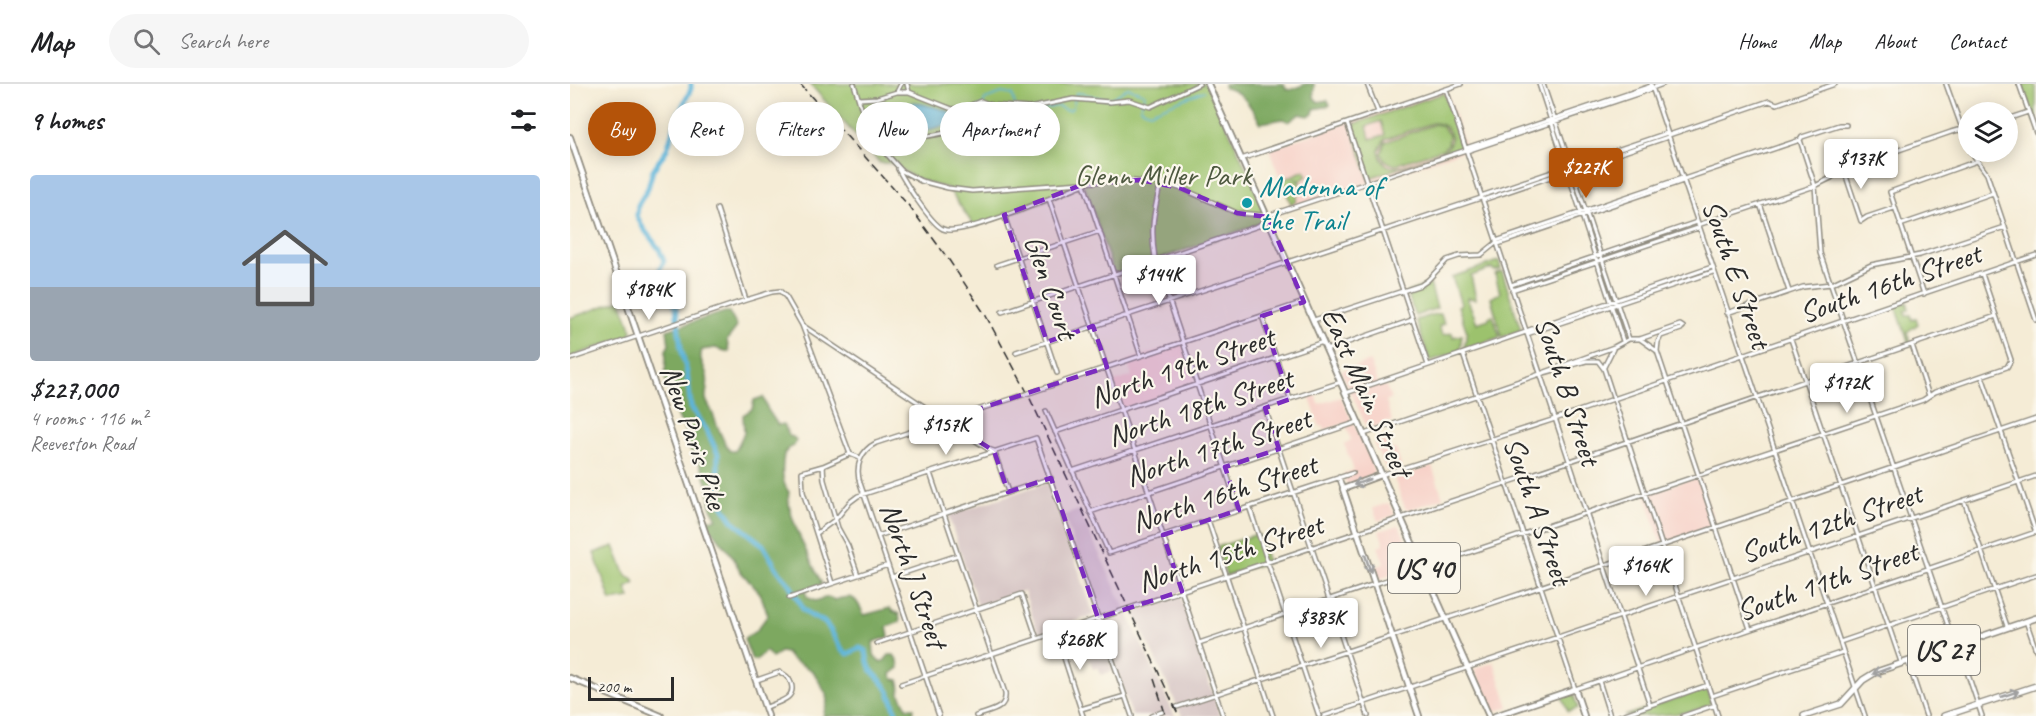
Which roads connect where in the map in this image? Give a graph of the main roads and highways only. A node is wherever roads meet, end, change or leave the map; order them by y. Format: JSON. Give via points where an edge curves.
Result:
{"nodes":[{"id":1,"x":1208,"y":84,"type":"edge"},
{"id":2,"x":570,"y":137,"type":"edge"},
{"id":3,"x":1381,"y":475,"type":"junction"},
{"id":4,"x":2036,"y":618,"type":"edge"},
{"id":5,"x":570,"y":678,"type":"edge"},
{"id":6,"x":2036,"y":686,"type":"edge"},
{"id":7,"x":1575,"y":689,"type":"joint"},
{"id":8,"x":661,"y":716,"type":"edge"},
{"id":9,"x":768,"y":716,"type":"edge"},
{"id":10,"x":1419,"y":716,"type":"edge"},
{"id":11,"x":1489,"y":716,"type":"edge"},
{"id":12,"x":1495,"y":716,"type":"edge"},
{"id":13,"x":1584,"y":716,"type":"edge"},
{"id":14,"x":1804,"y":716,"type":"edge"},
{"id":15,"x":1944,"y":716,"type":"edge"}],
"edges":[{"from":1,"to":3,"type":"main road","name":"East Main Street","number":"US 40"},
{"from":2,"to":9,"type":"main road","name":"New Paris Pike"},
{"from":3,"to":10,"type":"main road","name":"North 16th Street","number":"US 40","one_way":true,"via":[[1343,489]]},
{"from":3,"to":11,"type":"main road","name":"East Main Street","number":"US 40"},
{"from":4,"to":14,"type":"highway","number":"US 27","one_way":true,"via":[[1871,675],[1841,704]]},
{"from":5,"to":8,"type":"main road"},
{"from":15,"to":6,"type":"highway","number":"US 27","one_way":true},
{"from":7,"to":12,"type":"main road","name":"South 11th Street"},
{"from":7,"to":13,"type":"main road","name":"South A Street"}]}
